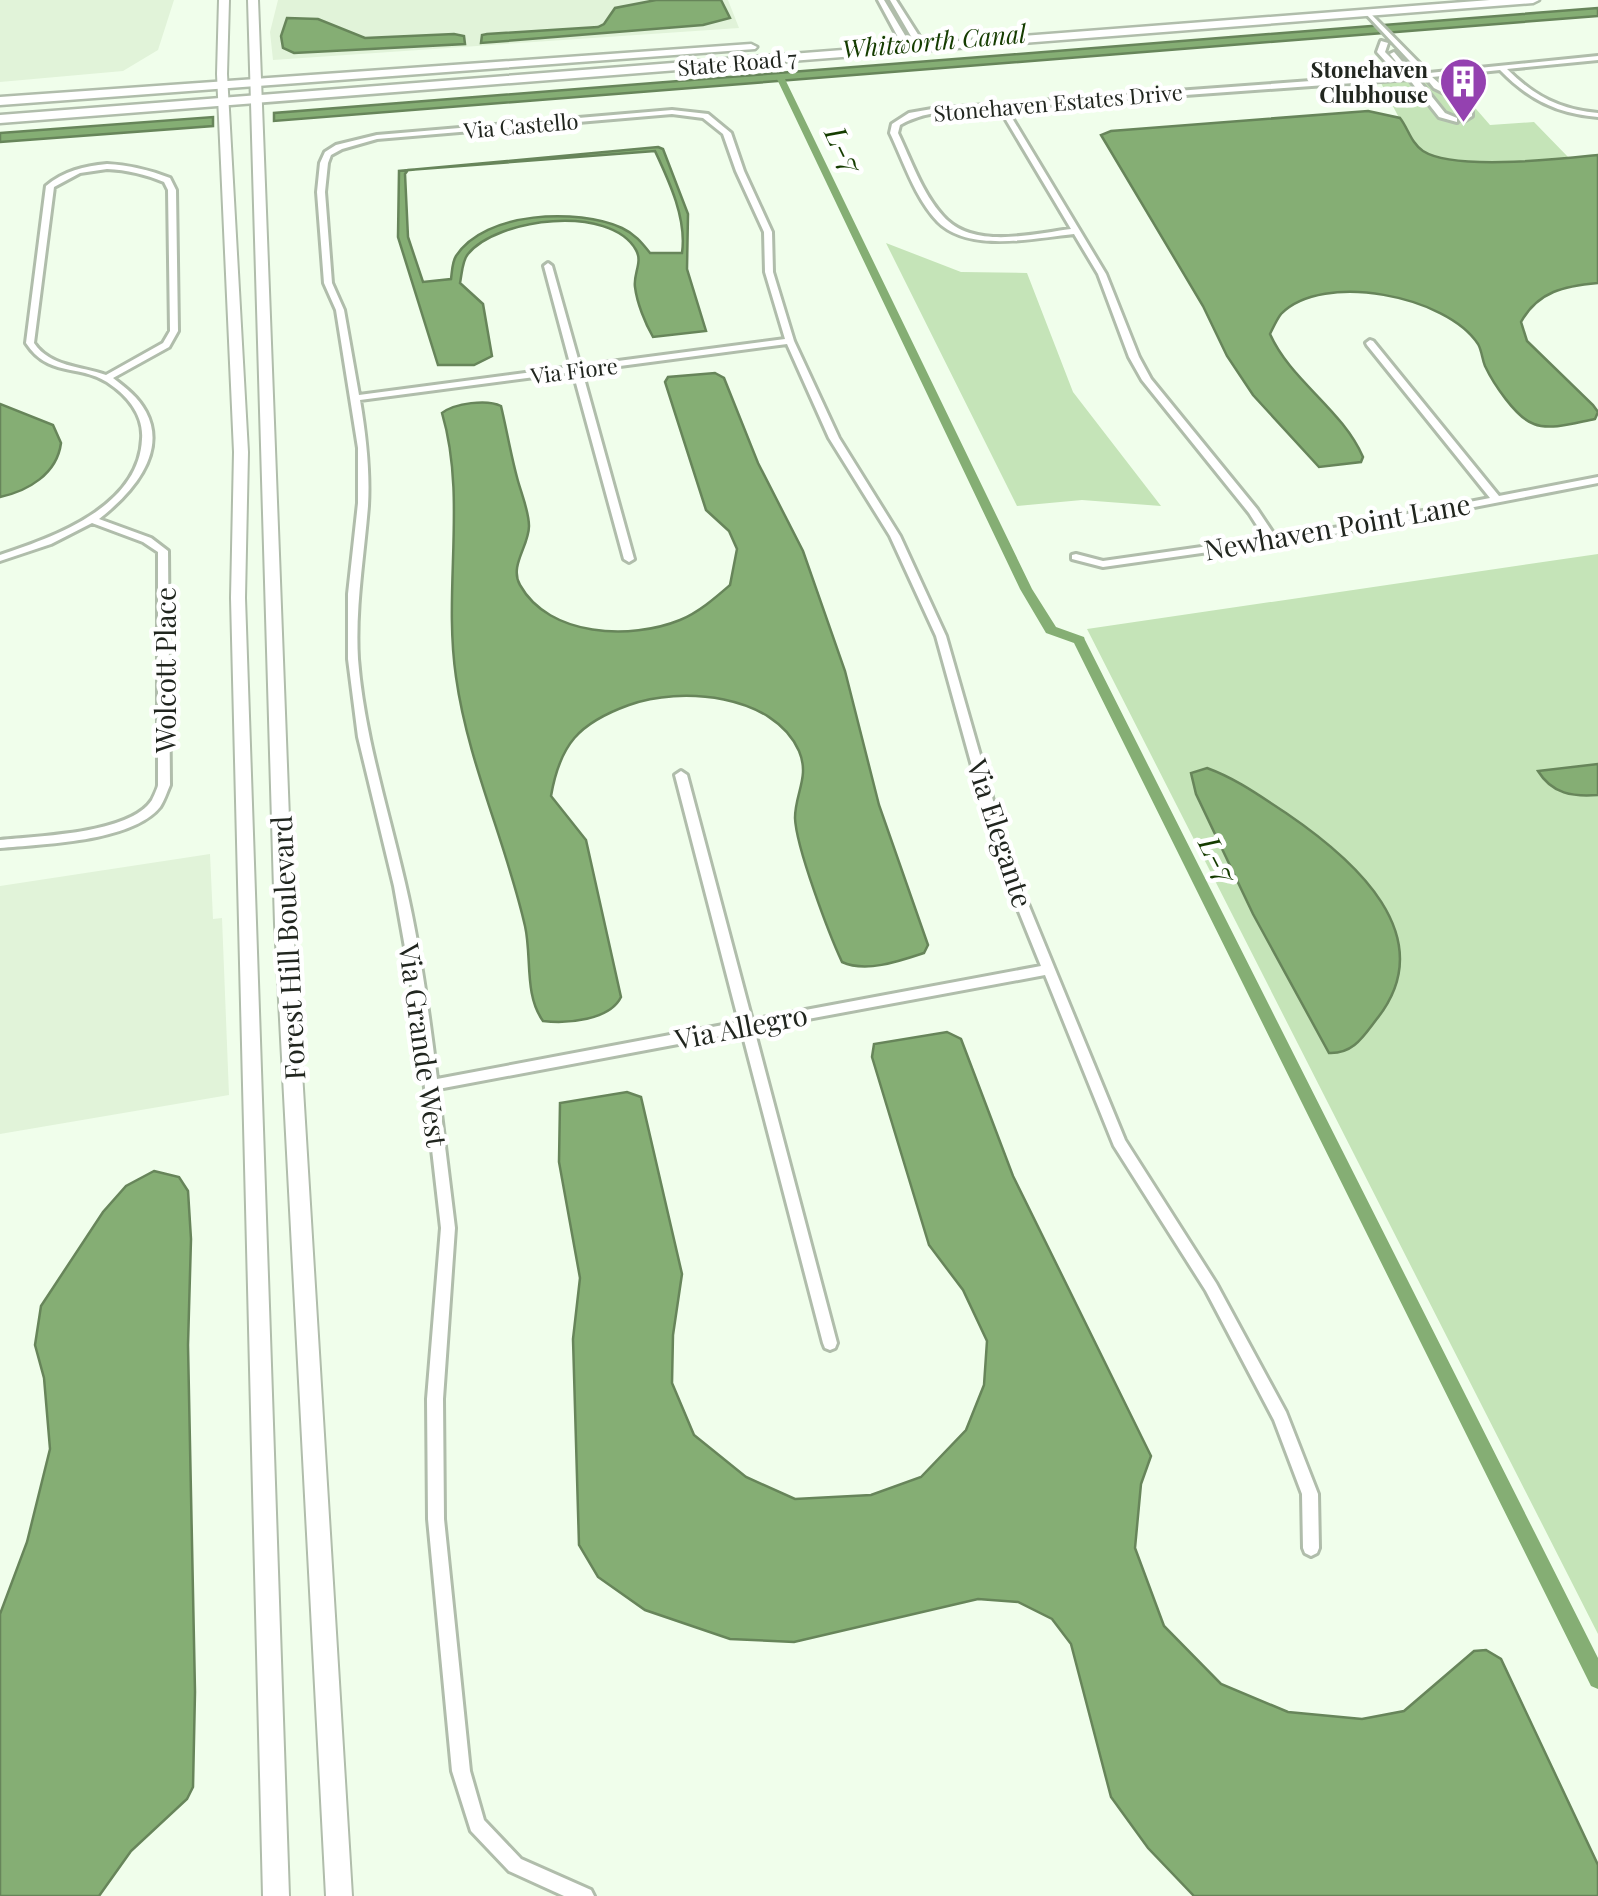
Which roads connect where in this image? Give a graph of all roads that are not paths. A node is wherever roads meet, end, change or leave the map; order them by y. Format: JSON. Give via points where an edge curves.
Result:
{"nodes":[{"id":1,"x":224,"y":0,"type":"edge"},
{"id":2,"x":252,"y":0,"type":"edge"},
{"id":3,"x":881,"y":0,"type":"edge"},
{"id":4,"x":1381,"y":0,"type":"edge"},
{"id":5,"x":1406,"y":0,"type":"edge"},
{"id":6,"x":1533,"y":0,"type":"edge"},
{"id":7,"x":896,"y":4,"type":"edge"},
{"id":8,"x":886,"y":9,"type":"junction"},
{"id":9,"x":1372,"y":24,"type":"edge"},
{"id":10,"x":1029,"y":27,"type":"junction"},
{"id":11,"x":908,"y":36,"type":"junction"},
{"id":12,"x":938,"y":46,"type":"junction"},
{"id":13,"x":846,"y":53,"type":"junction"},
{"id":14,"x":1393,"y":56,"type":"junction"},
{"id":15,"x":1598,"y":58,"type":"edge"},
{"id":16,"x":1414,"y":59,"type":"junction"},
{"id":17,"x":1502,"y":68,"type":"junction"},
{"id":18,"x":1428,"y":75,"type":"junction"},
{"id":19,"x":1412,"y":76,"type":"junction"},
{"id":20,"x":254,"y":83,"type":"junction"},
{"id":21,"x":1437,"y":86,"type":"junction"},
{"id":22,"x":1421,"y":87,"type":"junction"},
{"id":23,"x":224,"y":94,"type":"junction"},
{"id":24,"x":255,"y":100,"type":"junction"},
{"id":25,"x":0,"y":102,"type":"edge"},
{"id":26,"x":1001,"y":106,"type":"junction"},
{"id":27,"x":1598,"y":114,"type":"edge"},
{"id":28,"x":704,"y":116,"type":"joint"},
{"id":29,"x":0,"y":119,"type":"edge"},
{"id":30,"x":339,"y":147,"type":"joint"},
{"id":31,"x":1077,"y":231,"type":"junction"},
{"id":32,"x":548,"y":266,"type":"dead end"},
{"id":33,"x":790,"y":341,"type":"junction"},
{"id":34,"x":1370,"y":343,"type":"dead end"},
{"id":35,"x":576,"y":370,"type":"junction"},
{"id":36,"x":108,"y":378,"type":"junction"},
{"id":37,"x":356,"y":398,"type":"junction"},
{"id":38,"x":1598,"y":480,"type":"edge"},
{"id":39,"x":1496,"y":499,"type":"junction"},
{"id":40,"x":91,"y":519,"type":"junction"},
{"id":41,"x":1272,"y":540,"type":"junction"},
{"id":42,"x":1076,"y":557,"type":"dead end"},
{"id":43,"x":0,"y":558,"type":"edge"},
{"id":44,"x":629,"y":560,"type":"dead end"},
{"id":45,"x":681,"y":775,"type":"dead end"},
{"id":46,"x":0,"y":844,"type":"edge"},
{"id":47,"x":1050,"y":969,"type":"junction"},
{"id":48,"x":744,"y":1025,"type":"junction"},
{"id":49,"x":431,"y":1086,"type":"junction"},
{"id":50,"x":830,"y":1343,"type":"dead end"},
{"id":51,"x":1312,"y":1548,"type":"dead end"},
{"id":52,"x":276,"y":1896,"type":"edge"},
{"id":53,"x":338,"y":1896,"type":"edge"},
{"id":54,"x":586,"y":1896,"type":"edge"}],
"edges":[{"from":1,"to":23,"type":"main road","name":"Forest Hill Boulevard"},
{"from":2,"to":20,"type":"main road","name":"Forest Hill Boulevard"},
{"from":3,"to":8,"type":"street"},
{"from":4,"to":9,"type":"main road","name":"State Road 7"},
{"from":5,"to":9,"type":"main road","via":[[1372,6]]},
{"from":6,"to":9,"type":"main road","name":"State Road 7"},
{"from":7,"to":8,"type":"street"},
{"from":7,"to":11,"type":"street"},
{"from":8,"to":11,"type":"street"},
{"from":9,"to":10,"type":"main road","name":"State Road 7"},
{"from":9,"to":12,"type":"main road","name":"State Road 7","via":[[1271,20]]},
{"from":9,"to":14,"type":"street","via":[[1380,50]]},
{"from":9,"to":16,"type":"street"},
{"from":10,"to":11,"type":"main road","name":"State Road 7"},
{"from":10,"to":12,"type":"main road","via":[[956,36]]},
{"from":11,"to":13,"type":"main road","via":[[897,46]]},
{"from":11,"to":20,"type":"main road","name":"State Road 7"},
{"from":12,"to":13,"type":"main road","name":"State Road 7"},
{"from":13,"to":24,"type":"main road","name":"State Road 7"},
{"from":14,"to":16,"type":"street"},
{"from":14,"to":19,"type":"street","via":[[1398,70]]},
{"from":15,"to":17,"type":"street","name":"Stonehaven Estates Drive"},
{"from":16,"to":18,"type":"street"},
{"from":17,"to":18,"type":"street","name":"Stonehaven Estates Drive"},
{"from":17,"to":27,"type":"street","via":[[1544,105]]},
{"from":18,"to":19,"type":"street","name":"Stonehaven Estates Drive"},
{"from":18,"to":21,"type":"street"},
{"from":19,"to":22,"type":"street"},
{"from":19,"to":26,"type":"street","name":"Stonehaven Estates Drive"},
{"from":20,"to":23,"type":"main road","name":"State Road 7"},
{"from":20,"to":24,"type":"main road","name":"Forest Hill Boulevard"},
{"from":21,"to":22,"type":"street"},
{"from":21,"to":22,"type":"street","via":[[1470,114],[1442,115]]},
{"from":23,"to":24,"type":"main road","name":"State Road 7"},
{"from":23,"to":25,"type":"main road","name":"State Road 7"},
{"from":23,"to":29,"type":"main road","name":"State Road 7"},
{"from":23,"to":52,"type":"main road","name":"Forest Hill Boulevard","via":[[241,452],[238,598]]},
{"from":24,"to":53,"type":"main road","name":"Forest Hill Boulevard","via":[[284,924]]},
{"from":26,"to":31,"type":"street"},
{"from":26,"to":31,"type":"street","name":"Stonehaven Estates Drive","via":[[922,113],[896,124],[894,133],[940,218],[958,232],[979,238]]},
{"from":28,"to":30,"type":"street","name":"Via Castello","via":[[652,114],[377,137]]},
{"from":28,"to":33,"type":"street","name":"Via Elegante","via":[[727,133],[768,232],[769,272]]},
{"from":30,"to":37,"type":"street","name":"Via Grande West","via":[[324,163],[324,229],[328,284],[340,310]]},
{"from":31,"to":41,"type":"street","via":[[1147,380]]},
{"from":32,"to":35,"type":"street"},
{"from":33,"to":35,"type":"street","name":"Via Fiore"},
{"from":33,"to":47,"type":"street","name":"Via Elegante","via":[[834,438],[895,536],[941,636],[1004,860]]},
{"from":34,"to":39,"type":"street"},
{"from":35,"to":37,"type":"street","name":"Via Fiore"},
{"from":35,"to":44,"type":"street"},
{"from":36,"to":36,"type":"street","via":[[46,360],[30,343],[46,195],[60,177],[114,166],[154,174],[172,190],[174,331],[166,345]]},
{"from":36,"to":40,"type":"street","via":[[144,412],[148,453],[117,500]]},
{"from":37,"to":49,"type":"street","name":"Via Grande West","via":[[363,502],[353,658],[364,737],[400,886]]},
{"from":38,"to":39,"type":"street","name":"Newhaven Point Lane"},
{"from":39,"to":41,"type":"street","name":"Newhaven Point Lane"},
{"from":40,"to":43,"type":"street"},
{"from":40,"to":46,"type":"street","name":"Wolcott Place","via":[[163,551],[164,786],[154,806],[130,821]]},
{"from":41,"to":42,"type":"street","name":"Newhaven Point Lane","via":[[1103,564]]},
{"from":45,"to":48,"type":"street"},
{"from":47,"to":48,"type":"street","name":"Via Allegro"},
{"from":47,"to":51,"type":"street","name":"Via Elegante","via":[[1118,1142],[1212,1287],[1281,1417],[1310,1494]]},
{"from":48,"to":49,"type":"street","name":"Via Allegro"},
{"from":48,"to":50,"type":"street"},
{"from":49,"to":54,"type":"street","name":"Via Grande West","via":[[448,1228],[435,1399],[436,1519],[461,1771],[478,1824],[515,1865]]}]}
